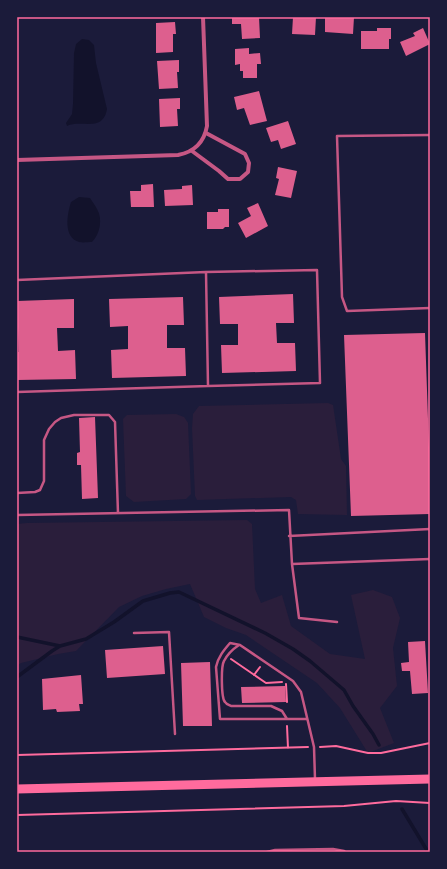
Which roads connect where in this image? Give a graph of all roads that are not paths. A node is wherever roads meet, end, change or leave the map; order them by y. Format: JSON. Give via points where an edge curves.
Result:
{"nodes":[{"id":1,"x":203,"y":17,"type":"edge"},
{"id":2,"x":206,"y":133,"type":"junction"},
{"id":3,"x":430,"y":135,"type":"edge"},
{"id":4,"x":192,"y":151,"type":"junction"},
{"id":5,"x":17,"y":160,"type":"edge"},
{"id":6,"x":206,"y":272,"type":"junction"},
{"id":7,"x":17,"y":280,"type":"edge"},
{"id":8,"x":430,"y":308,"type":"edge"},
{"id":9,"x":208,"y":386,"type":"junction"},
{"id":10,"x":17,"y":392,"type":"edge"},
{"id":11,"x":17,"y":493,"type":"edge"},
{"id":12,"x":118,"y":513,"type":"junction"},
{"id":13,"x":17,"y":515,"type":"edge"},
{"id":14,"x":430,"y":529,"type":"edge"},
{"id":15,"x":289,"y":536,"type":"junction"},
{"id":16,"x":430,"y":559,"type":"edge"},
{"id":17,"x":292,"y":564,"type":"junction"},
{"id":18,"x":337,"y":622,"type":"dead end"},
{"id":19,"x":134,"y":633,"type":"dead end"},
{"id":20,"x":240,"y":645,"type":"junction"},
{"id":21,"x":287,"y":719,"type":"junction"},
{"id":22,"x":307,"y":719,"type":"junction"},
{"id":23,"x":175,"y":734,"type":"dead end"},
{"id":24,"x":430,"y":779,"type":"edge"},
{"id":25,"x":315,"y":782,"type":"junction"},
{"id":26,"x":17,"y":789,"type":"edge"},
{"id":27,"x":277,"y":851,"type":"edge"},
{"id":28,"x":267,"y":852,"type":"edge"},
{"id":29,"x":345,"y":852,"type":"edge"}],
"edges":[{"from":1,"to":2,"type":"street"},
{"from":2,"to":4,"type":"street"},
{"from":2,"to":4,"type":"street","via":[[245,154],[249,163],[248,172],[240,179],[228,179]]},
{"from":3,"to":8,"type":"lane","via":[[337,136],[342,297],[346,311]]},
{"from":4,"to":5,"type":"street","via":[[178,155]]},
{"from":6,"to":7,"type":"lane"},
{"from":6,"to":9,"type":"lane"},
{"from":6,"to":9,"type":"lane","via":[[316,270],[320,383]]},
{"from":9,"to":10,"type":"lane"},
{"from":11,"to":12,"type":"lane","via":[[40,490],[44,481],[44,440],[55,422],[74,415],[109,415],[115,422]]},
{"from":12,"to":13,"type":"lane"},
{"from":12,"to":15,"type":"lane","via":[[289,510]]},
{"from":14,"to":15,"type":"lane"},
{"from":15,"to":17,"type":"lane"},
{"from":16,"to":17,"type":"lane"},
{"from":17,"to":18,"type":"lane","via":[[299,618]]},
{"from":19,"to":23,"type":"lane","via":[[169,632]]},
{"from":20,"to":21,"type":"lane","via":[[234,648],[223,662],[225,702],[231,706],[271,706],[282,711]]},
{"from":20,"to":21,"type":"lane","via":[[230,643],[216,667],[220,719]]},
{"from":20,"to":22,"type":"lane","via":[[293,681],[301,692]]},
{"from":21,"to":22,"type":"lane"},
{"from":22,"to":25,"type":"lane","via":[[314,747]]},
{"from":24,"to":25,"type":"main road"},
{"from":25,"to":26,"type":"main road"},
{"from":27,"to":28,"type":"lane"},
{"from":27,"to":29,"type":"lane","via":[[333,849]]}]}
